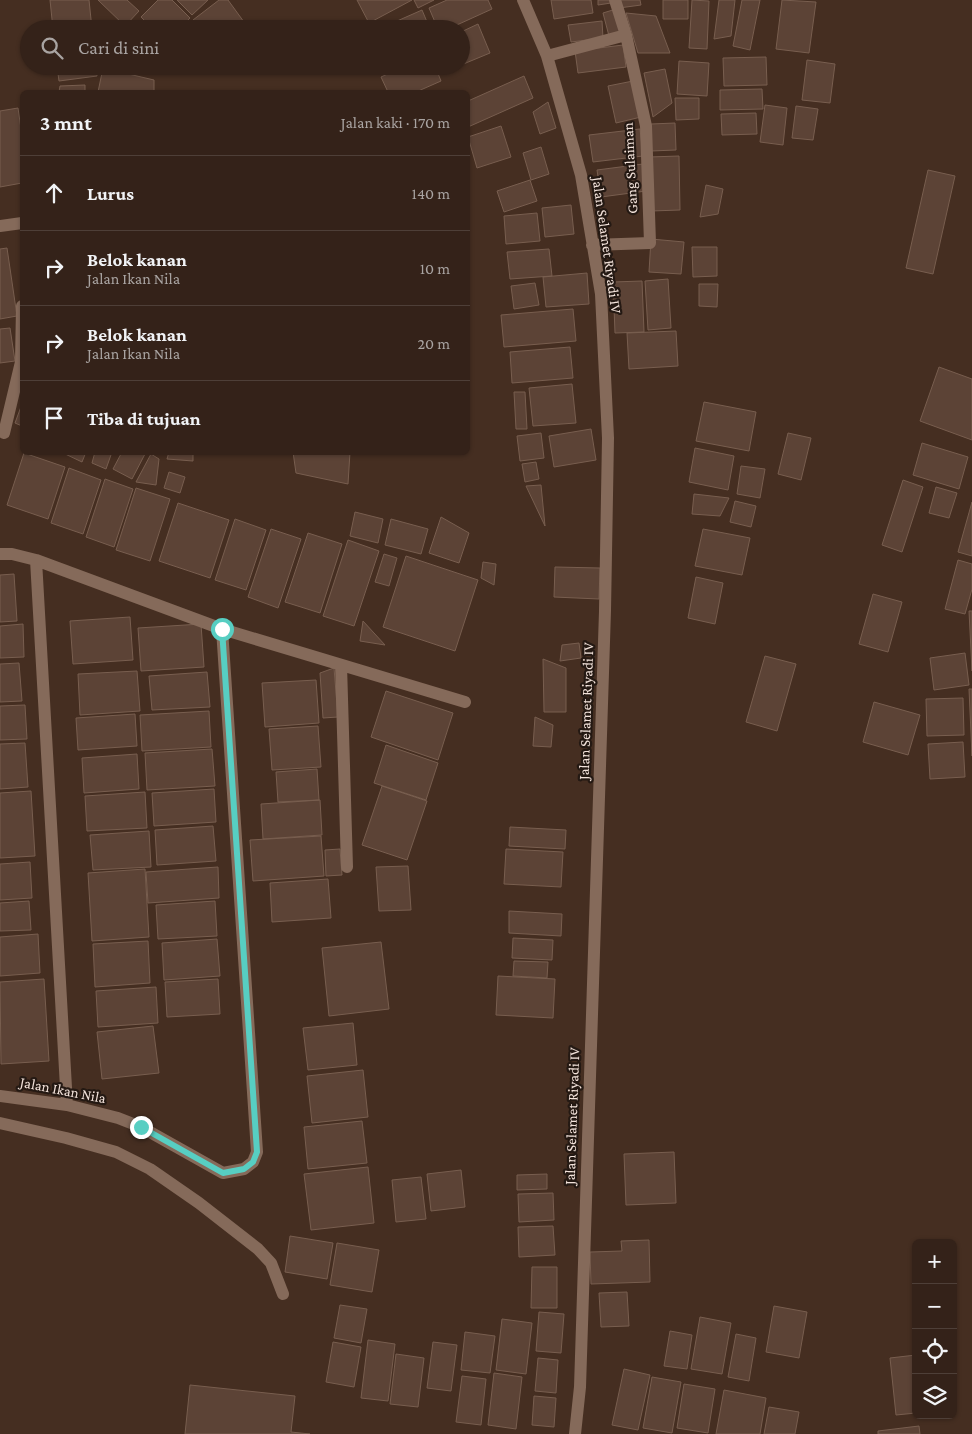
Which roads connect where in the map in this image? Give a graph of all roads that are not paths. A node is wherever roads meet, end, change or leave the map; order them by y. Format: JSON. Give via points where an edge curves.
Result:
{"nodes":[{"id":1,"x":524,"y":0,"type":"edge"},
{"id":2,"x":615,"y":0,"type":"edge"},
{"id":3,"x":626,"y":35,"type":"junction"},
{"id":4,"x":547,"y":56,"type":"junction"},
{"id":5,"x":20,"y":223,"type":"edge"},
{"id":6,"x":0,"y":226,"type":"edge"},
{"id":7,"x":592,"y":244,"type":"junction"},
{"id":8,"x":20,"y":366,"type":"edge"},
{"id":9,"x":4,"y":433,"type":"dead end"},
{"id":10,"x":0,"y":554,"type":"edge"},
{"id":11,"x":36,"y":560,"type":"junction"},
{"id":12,"x":222,"y":629,"type":"junction"},
{"id":13,"x":341,"y":665,"type":"junction"},
{"id":14,"x":465,"y":702,"type":"dead end"},
{"id":15,"x":347,"y":867,"type":"dead end"},
{"id":16,"x":0,"y":1096,"type":"edge"},
{"id":17,"x":67,"y":1105,"type":"junction"},
{"id":18,"x":0,"y":1123,"type":"edge"},
{"id":19,"x":283,"y":1294,"type":"dead end"},
{"id":20,"x":575,"y":1434,"type":"edge"}],
"edges":[{"from":1,"to":4,"type":"street","name":"Jalan Selamet Riyadi IV"},
{"from":2,"to":3,"type":"street","name":"Gang Sulaiman"},
{"from":3,"to":4,"type":"street"},
{"from":3,"to":7,"type":"street","name":"Gang Sulaiman","via":[[646,126],[650,243]]},
{"from":4,"to":7,"type":"street","name":"Jalan Selamet Riyadi IV","via":[[581,175]]},
{"from":5,"to":6,"type":"street"},
{"from":7,"to":20,"type":"street","name":"Jalan Selamet Riyadi IV","via":[[601,294],[607,419],[606,544],[580,1387]]},
{"from":8,"to":9,"type":"street"},
{"from":10,"to":11,"type":"street"},
{"from":11,"to":12,"type":"street"},
{"from":11,"to":17,"type":"street"},
{"from":12,"to":13,"type":"street"},
{"from":12,"to":17,"type":"street","name":"Jalan Ikan Nila","via":[[257,1152],[253,1162],[244,1169],[223,1173],[141,1127]]},
{"from":13,"to":14,"type":"street"},
{"from":13,"to":15,"type":"street"},
{"from":16,"to":17,"type":"street","name":"Jalan Ikan Nila"},
{"from":18,"to":19,"type":"street","via":[[116,1152],[150,1169],[258,1250],[270,1263]]}]}
